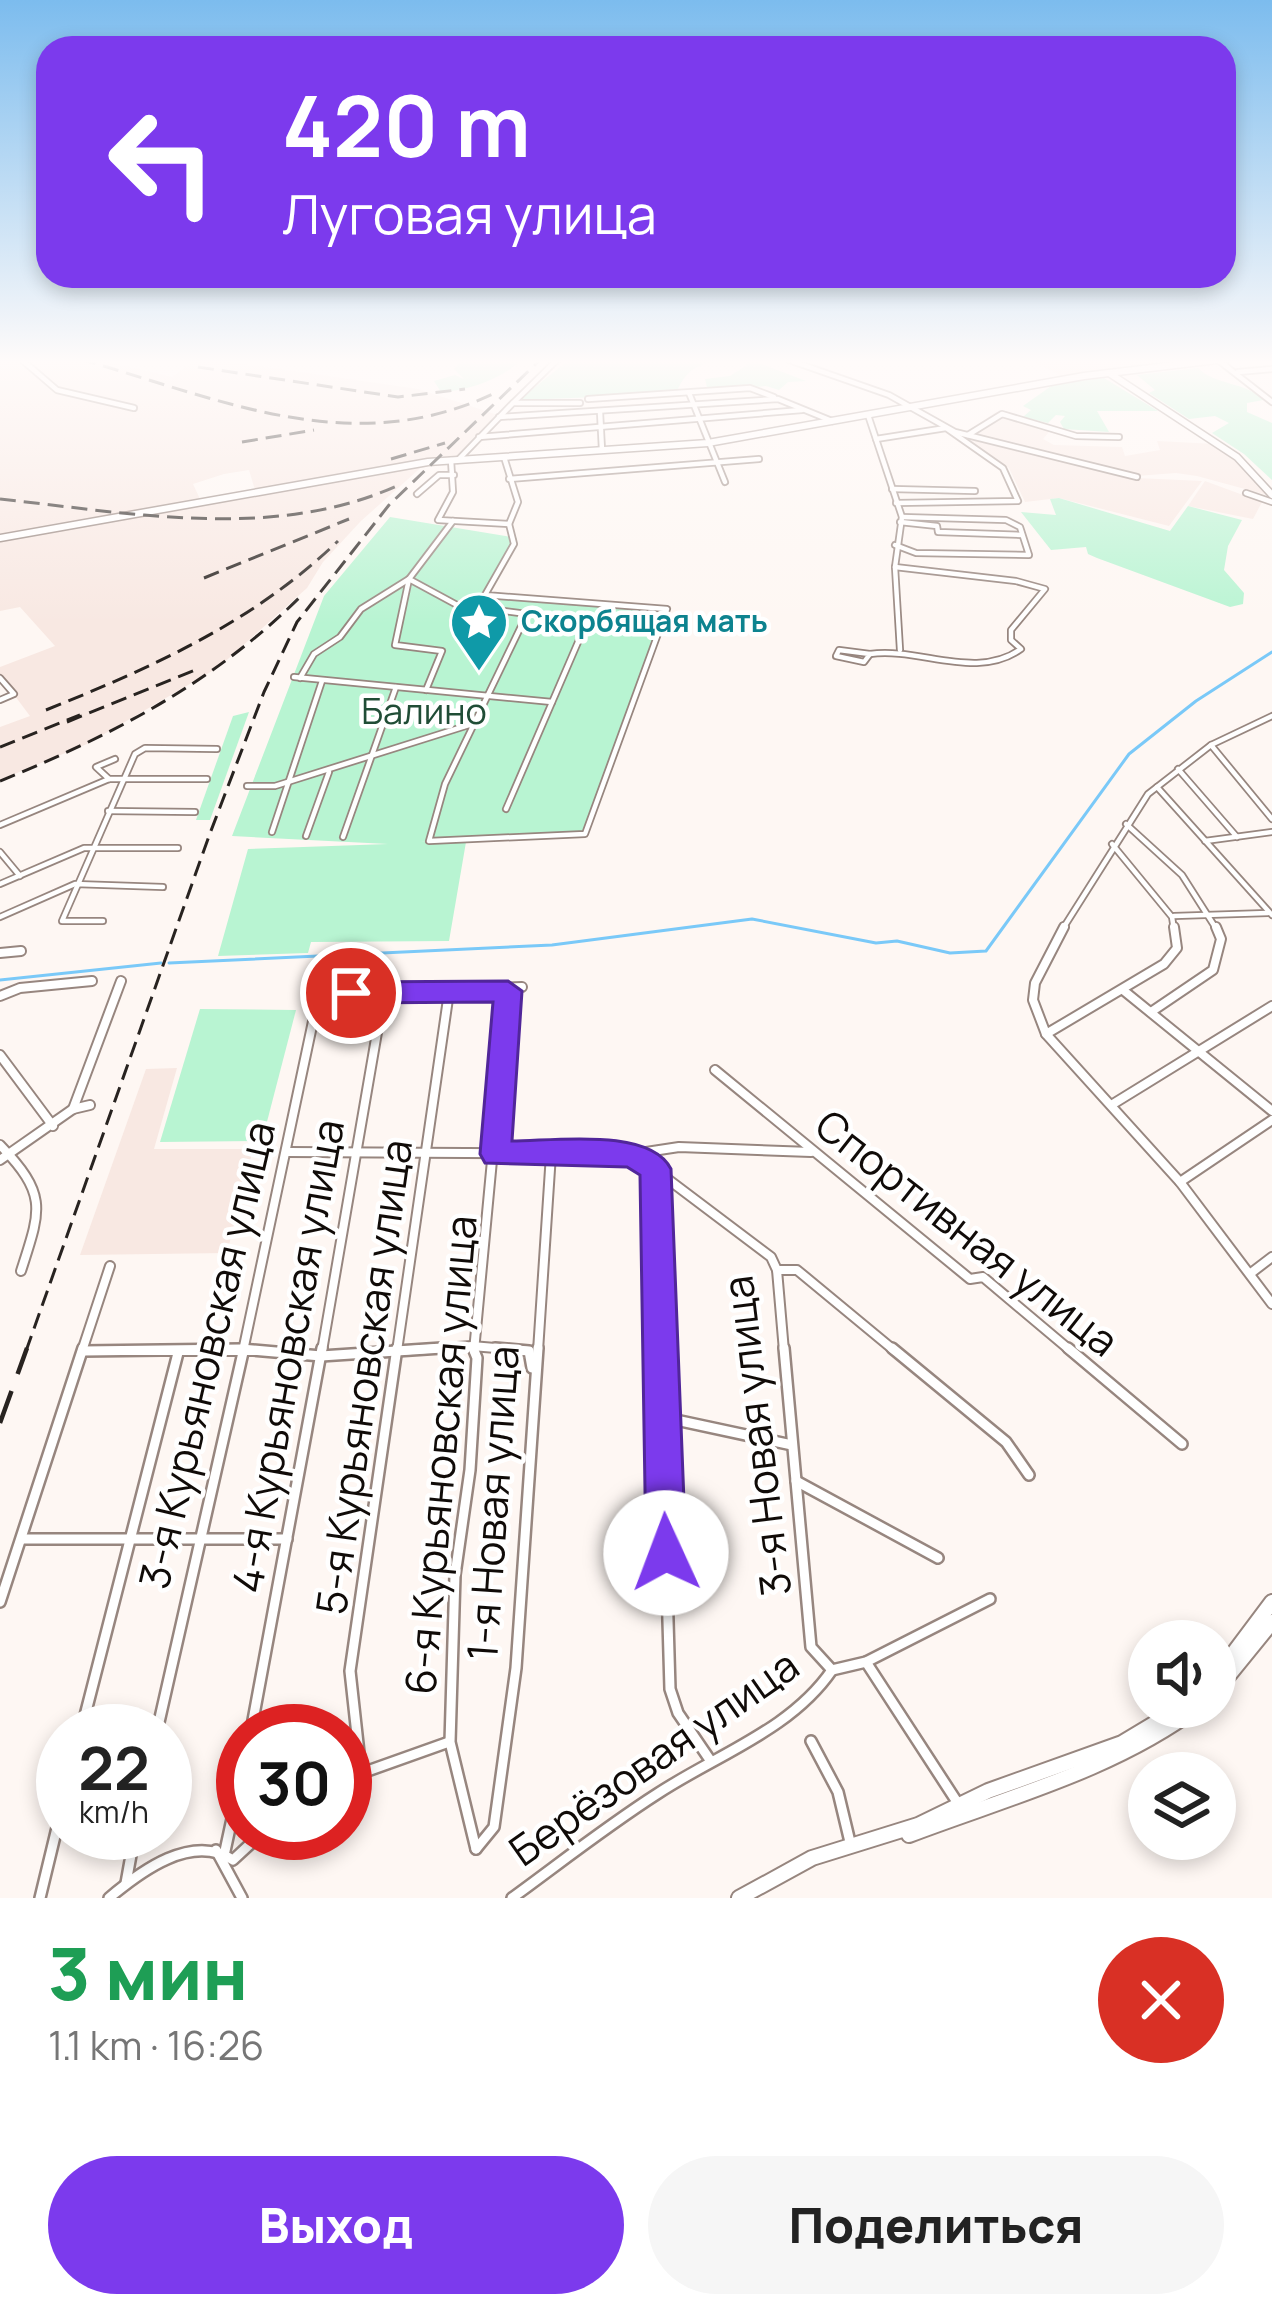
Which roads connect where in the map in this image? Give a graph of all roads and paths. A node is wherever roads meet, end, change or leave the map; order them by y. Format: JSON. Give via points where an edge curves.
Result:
{"nodes":[{"id":1,"x":468,"y":448,"type":"edge"},
{"id":2,"x":602,"y":448,"type":"edge"},
{"id":3,"x":647,"y":448,"type":"edge"},
{"id":4,"x":711,"y":448,"type":"edge"},
{"id":5,"x":879,"y":448,"type":"edge"},
{"id":6,"x":974,"y":448,"type":"edge"},
{"id":7,"x":1019,"y":448,"type":"edge"},
{"id":8,"x":1227,"y":448,"type":"edge"},
{"id":9,"x":602,"y":451,"type":"junction"},
{"id":10,"x":504,"y":458,"type":"junction"},
{"id":11,"x":759,"y":459,"type":"dead end"},
{"id":12,"x":454,"y":460,"type":"junction"},
{"id":13,"x":720,"y":462,"type":"junction"},
{"id":14,"x":454,"y":475,"type":"junction"},
{"id":15,"x":1137,"y":477,"type":"dead end"},
{"id":16,"x":509,"y":479,"type":"junction"},
{"id":17,"x":725,"y":482,"type":"dead end"},
{"id":18,"x":892,"y":489,"type":"junction"},
{"id":19,"x":975,"y":491,"type":"dead end"},
{"id":20,"x":1246,"y":493,"type":"dead end"},
{"id":21,"x":417,"y":494,"type":"dead end"},
{"id":22,"x":1272,"y":495,"type":"edge"},
{"id":23,"x":896,"y":503,"type":"junction"},
{"id":24,"x":901,"y":519,"type":"junction"},
{"id":25,"x":453,"y":520,"type":"junction"},
{"id":26,"x":509,"y":524,"type":"junction"},
{"id":27,"x":1022,"y":535,"type":"junction"},
{"id":28,"x":0,"y":538,"type":"edge"},
{"id":29,"x":895,"y":544,"type":"junction"},
{"id":30,"x":895,"y":567,"type":"junction"},
{"id":31,"x":410,"y":579,"type":"junction"},
{"id":32,"x":588,"y":619,"type":"dead end"},
{"id":33,"x":900,"y":650,"type":"junction"},
{"id":34,"x":870,"y":654,"type":"junction"},
{"id":35,"x":0,"y":678,"type":"edge"},
{"id":36,"x":322,"y":680,"type":"junction"},
{"id":37,"x":396,"y":687,"type":"junction"},
{"id":38,"x":426,"y":690,"type":"junction"},
{"id":39,"x":485,"y":695,"type":"junction"},
{"id":40,"x":0,"y":700,"type":"edge"},
{"id":41,"x":552,"y":702,"type":"junction"},
{"id":42,"x":1271,"y":717,"type":"edge"},
{"id":43,"x":472,"y":724,"type":"junction"},
{"id":44,"x":1211,"y":745,"type":"junction"},
{"id":45,"x":217,"y":749,"type":"dead end"},
{"id":46,"x":376,"y":752,"type":"junction"},
{"id":47,"x":115,"y":759,"type":"dead end"},
{"id":48,"x":330,"y":769,"type":"junction"},
{"id":49,"x":1178,"y":769,"type":"junction"},
{"id":50,"x":109,"y":779,"type":"junction"},
{"id":51,"x":122,"y":779,"type":"junction"},
{"id":52,"x":206,"y":779,"type":"dead end"},
{"id":53,"x":290,"y":782,"type":"junction"},
{"id":54,"x":247,"y":786,"type":"dead end"},
{"id":55,"x":1157,"y":787,"type":"junction"},
{"id":56,"x":506,"y":809,"type":"dead end"},
{"id":57,"x":109,"y":811,"type":"junction"},
{"id":58,"x":195,"y":812,"type":"dead end"},
{"id":59,"x":1272,"y":819,"type":"edge"},
{"id":60,"x":1126,"y":824,"type":"junction"},
{"id":61,"x":0,"y":825,"type":"edge"},
{"id":62,"x":272,"y":832,"type":"dead end"},
{"id":63,"x":1272,"y":832,"type":"edge"},
{"id":64,"x":306,"y":836,"type":"dead end"},
{"id":65,"x":344,"y":837,"type":"dead end"},
{"id":66,"x":1237,"y":837,"type":"junction"},
{"id":67,"x":1205,"y":842,"type":"junction"},
{"id":68,"x":1112,"y":844,"type":"junction"},
{"id":69,"x":92,"y":847,"type":"junction"},
{"id":70,"x":178,"y":848,"type":"dead end"},
{"id":71,"x":0,"y":852,"type":"edge"},
{"id":72,"x":20,"y":876,"type":"junction"},
{"id":73,"x":0,"y":884,"type":"edge"},
{"id":74,"x":75,"y":884,"type":"junction"},
{"id":75,"x":163,"y":887,"type":"dead end"},
{"id":76,"x":1272,"y":914,"type":"edge"},
{"id":77,"x":1210,"y":915,"type":"junction"},
{"id":78,"x":1172,"y":916,"type":"junction"},
{"id":79,"x":0,"y":917,"type":"edge"},
{"id":80,"x":103,"y":922,"type":"dead end"},
{"id":81,"x":21,"y":951,"type":"dead end"},
{"id":82,"x":0,"y":953,"type":"edge"},
{"id":83,"x":92,"y":981,"type":"dead end"},
{"id":84,"x":121,"y":982,"type":"dead end"},
{"id":85,"x":522,"y":986,"type":"dead end"},
{"id":86,"x":1123,"y":990,"type":"junction"},
{"id":87,"x":508,"y":991,"type":"junction"},
{"id":88,"x":384,"y":992,"type":"junction"},
{"id":89,"x":449,"y":992,"type":"junction"},
{"id":90,"x":0,"y":996,"type":"edge"},
{"id":91,"x":1272,"y":1006,"type":"edge"},
{"id":92,"x":1151,"y":1012,"type":"junction"},
{"id":93,"x":1046,"y":1034,"type":"junction"},
{"id":94,"x":1197,"y":1050,"type":"junction"},
{"id":95,"x":0,"y":1055,"type":"edge"},
{"id":96,"x":715,"y":1070,"type":"dead end"},
{"id":97,"x":1113,"y":1104,"type":"junction"},
{"id":98,"x":90,"y":1105,"type":"dead end"},
{"id":99,"x":73,"y":1108,"type":"junction"},
{"id":100,"x":1272,"y":1115,"type":"edge"},
{"id":101,"x":53,"y":1126,"type":"junction"},
{"id":102,"x":0,"y":1145,"type":"edge"},
{"id":103,"x":288,"y":1152,"type":"junction"},
{"id":104,"x":428,"y":1152,"type":"junction"},
{"id":105,"x":812,"y":1152,"type":"junction"},
{"id":106,"x":357,"y":1153,"type":"junction"},
{"id":107,"x":496,"y":1154,"type":"junction"},
{"id":108,"x":548,"y":1154,"type":"junction"},
{"id":109,"x":633,"y":1154,"type":"junction"},
{"id":110,"x":5,"y":1157,"type":"edge"},
{"id":111,"x":655,"y":1169,"type":"junction"},
{"id":112,"x":1180,"y":1182,"type":"junction"},
{"id":113,"x":1272,"y":1257,"type":"edge"},
{"id":114,"x":110,"y":1266,"type":"dead end"},
{"id":115,"x":777,"y":1270,"type":"junction"},
{"id":116,"x":21,"y":1271,"type":"dead end"},
{"id":117,"x":1250,"y":1274,"type":"junction"},
{"id":118,"x":1272,"y":1304,"type":"edge"},
{"id":119,"x":472,"y":1346,"type":"junction"},
{"id":120,"x":241,"y":1349,"type":"junction"},
{"id":121,"x":83,"y":1351,"type":"junction"},
{"id":122,"x":397,"y":1352,"type":"junction"},
{"id":123,"x":178,"y":1353,"type":"junction"},
{"id":124,"x":321,"y":1356,"type":"junction"},
{"id":125,"x":534,"y":1382,"type":"junction"},
{"id":126,"x":662,"y":1417,"type":"junction"},
{"id":127,"x":1182,"y":1444,"type":"dead end"},
{"id":128,"x":792,"y":1445,"type":"junction"},
{"id":129,"x":1028,"y":1475,"type":"dead end"},
{"id":130,"x":796,"y":1481,"type":"junction"},
{"id":131,"x":200,"y":1538,"type":"junction"},
{"id":132,"x":23,"y":1539,"type":"junction"},
{"id":133,"x":287,"y":1539,"type":"junction"},
{"id":134,"x":130,"y":1540,"type":"junction"},
{"id":135,"x":938,"y":1558,"type":"dead end"},
{"id":136,"x":990,"y":1599,"type":"dead end"},
{"id":137,"x":0,"y":1602,"type":"edge"},
{"id":138,"x":1272,"y":1602,"type":"edge"},
{"id":139,"x":1269,"y":1628,"type":"edge"},
{"id":140,"x":1236,"y":1650,"type":"edge"},
{"id":141,"x":866,"y":1662,"type":"junction"},
{"id":142,"x":1236,"y":1667,"type":"edge"},
{"id":143,"x":832,"y":1670,"type":"junction"},
{"id":144,"x":88,"y":1704,"type":"edge"},
{"id":145,"x":163,"y":1704,"type":"edge"},
{"id":146,"x":256,"y":1704,"type":"edge"},
{"id":147,"x":352,"y":1704,"type":"edge"},
{"id":148,"x":1147,"y":1728,"type":"edge"},
{"id":149,"x":1168,"y":1728,"type":"edge"},
{"id":150,"x":811,"y":1741,"type":"dead end"},
{"id":151,"x":450,"y":1742,"type":"junction"},
{"id":152,"x":710,"y":1760,"type":"junction"},
{"id":153,"x":372,"y":1768,"type":"edge"},
{"id":154,"x":962,"y":1809,"type":"junction"},
{"id":155,"x":851,"y":1845,"type":"junction"},
{"id":156,"x":476,"y":1849,"type":"joint"},
{"id":157,"x":216,"y":1851,"type":"edge"},
{"id":158,"x":49,"y":1860,"type":"edge"},
{"id":159,"x":131,"y":1860,"type":"edge"},
{"id":160,"x":224,"y":1860,"type":"edge"},
{"id":161,"x":126,"y":1883,"type":"junction"},
{"id":162,"x":40,"y":1898,"type":"edge"},
{"id":163,"x":109,"y":1898,"type":"edge"},
{"id":164,"x":242,"y":1898,"type":"edge"},
{"id":165,"x":512,"y":1898,"type":"edge"},
{"id":166,"x":739,"y":1898,"type":"edge"}],
"edges":[{"from":1,"to":12,"type":"street"},
{"from":2,"to":9,"type":"street"},
{"from":3,"to":9,"type":"main road"},
{"from":4,"to":13,"type":"street"},
{"from":5,"to":18,"type":"street"},
{"from":6,"to":23,"type":"street","via":[[1003,468],[1018,501]]},
{"from":7,"to":15,"type":"street"},
{"from":8,"to":22,"type":"main road"},
{"from":9,"to":10,"type":"main road"},
{"from":10,"to":12,"type":"main road"},
{"from":10,"to":16,"type":"street"},
{"from":11,"to":13,"type":"street"},
{"from":12,"to":14,"type":"street"},
{"from":12,"to":28,"type":"main road"},
{"from":13,"to":16,"type":"street"},
{"from":13,"to":17,"type":"street"},
{"from":14,"to":21,"type":"street","via":[[439,475]]},
{"from":14,"to":25,"type":"street","via":[[438,520]]},
{"from":16,"to":26,"type":"street","via":[[518,502]]},
{"from":18,"to":19,"type":"street"},
{"from":18,"to":23,"type":"street"},
{"from":20,"to":22,"type":"street"},
{"from":23,"to":24,"type":"street"},
{"from":24,"to":27,"type":"street","via":[[938,532]]},
{"from":24,"to":27,"type":"street","via":[[997,518],[1017,524]]},
{"from":24,"to":29,"type":"street"},
{"from":25,"to":26,"type":"street"},
{"from":25,"to":31,"type":"street"},
{"from":26,"to":43,"type":"street","via":[[514,544],[485,596],[667,609],[585,834],[429,841]]},
{"from":27,"to":29,"type":"street","via":[[1029,555],[916,553]]},
{"from":29,"to":30,"type":"street"},
{"from":30,"to":33,"type":"street"},
{"from":30,"to":33,"type":"street","via":[[1044,586],[1010,630],[1018,653],[988,663]]},
{"from":31,"to":36,"type":"street","via":[[361,609],[297,678]]},
{"from":31,"to":38,"type":"street","via":[[395,645],[442,652]]},
{"from":31,"to":39,"type":"street","via":[[458,605],[526,614]]},
{"from":32,"to":41,"type":"street"},
{"from":33,"to":34,"type":"street"},
{"from":34,"to":34,"type":"street","via":[[864,662],[836,656],[838,650]]},
{"from":35,"to":40,"type":"street","via":[[14,694]]},
{"from":36,"to":37,"type":"street"},
{"from":36,"to":53,"type":"street"},
{"from":37,"to":38,"type":"street"},
{"from":37,"to":46,"type":"street"},
{"from":38,"to":39,"type":"street"},
{"from":39,"to":41,"type":"street"},
{"from":39,"to":43,"type":"street"},
{"from":41,"to":56,"type":"street"},
{"from":42,"to":44,"type":"street"},
{"from":43,"to":46,"type":"street"},
{"from":44,"to":49,"type":"street"},
{"from":44,"to":59,"type":"street"},
{"from":45,"to":51,"type":"street","via":[[140,750]]},
{"from":46,"to":48,"type":"street"},
{"from":46,"to":65,"type":"street"},
{"from":47,"to":50,"type":"street","via":[[96,766]]},
{"from":48,"to":53,"type":"street"},
{"from":48,"to":64,"type":"street"},
{"from":49,"to":55,"type":"street"},
{"from":49,"to":66,"type":"street"},
{"from":50,"to":51,"type":"street"},
{"from":50,"to":61,"type":"street"},
{"from":51,"to":52,"type":"street"},
{"from":51,"to":57,"type":"street"},
{"from":53,"to":54,"type":"street"},
{"from":53,"to":62,"type":"street"},
{"from":55,"to":60,"type":"street"},
{"from":55,"to":67,"type":"street"},
{"from":57,"to":58,"type":"street"},
{"from":57,"to":69,"type":"street"},
{"from":60,"to":68,"type":"street"},
{"from":60,"to":77,"type":"street"},
{"from":63,"to":66,"type":"street"},
{"from":66,"to":67,"type":"street"},
{"from":67,"to":76,"type":"street"},
{"from":68,"to":78,"type":"street"},
{"from":68,"to":93,"type":"street","via":[[1035,983],[1034,1007]]},
{"from":69,"to":70,"type":"street"},
{"from":69,"to":72,"type":"street"},
{"from":69,"to":74,"type":"street"},
{"from":71,"to":72,"type":"street"},
{"from":72,"to":73,"type":"street"},
{"from":74,"to":75,"type":"street"},
{"from":74,"to":79,"type":"street"},
{"from":74,"to":80,"type":"street","via":[[62,921]]},
{"from":76,"to":77,"type":"street"},
{"from":77,"to":78,"type":"street"},
{"from":77,"to":92,"type":"street","via":[[1222,945],[1217,965]]},
{"from":78,"to":86,"type":"street","via":[[1175,953]]},
{"from":81,"to":82,"type":"street"},
{"from":83,"to":90,"type":"street"},
{"from":84,"to":99,"type":"street"},
{"from":85,"to":87,"type":"street"},
{"from":86,"to":92,"type":"street"},
{"from":86,"to":93,"type":"street"},
{"from":87,"to":89,"type":"street"},
{"from":87,"to":107,"type":"street","name":"6-я Курьяновская улица"},
{"from":88,"to":89,"type":"street"},
{"from":88,"to":103,"type":"street","name":"3-я Курьяновская улица","via":[[319,993]]},
{"from":88,"to":106,"type":"street","name":"4-я Курьяновская улица"},
{"from":89,"to":104,"type":"street","name":"5-я Курьяновская улица"},
{"from":91,"to":94,"type":"street"},
{"from":92,"to":94,"type":"street"},
{"from":93,"to":97,"type":"street"},
{"from":94,"to":97,"type":"street"},
{"from":94,"to":100,"type":"street"},
{"from":95,"to":101,"type":"street"},
{"from":96,"to":105,"type":"street","name":"Спортивная улица"},
{"from":97,"to":112,"type":"street"},
{"from":98,"to":99,"type":"street"},
{"from":99,"to":101,"type":"street"},
{"from":100,"to":112,"type":"street"},
{"from":101,"to":110,"type":"street"},
{"from":102,"to":110,"type":"street"},
{"from":103,"to":106,"type":"street"},
{"from":103,"to":120,"type":"street","name":"3-я Курьяновская улица"},
{"from":104,"to":106,"type":"street"},
{"from":104,"to":107,"type":"street"},
{"from":104,"to":122,"type":"street","name":"5-я Курьяновская улица"},
{"from":105,"to":109,"type":"street"},
{"from":105,"to":127,"type":"street","name":"Спортивная улица","via":[[970,1279],[983,1277]]},
{"from":106,"to":124,"type":"street","name":"4-я Курьяновская улица"},
{"from":107,"to":108,"type":"street"},
{"from":107,"to":119,"type":"street","name":"6-я Курьяновская улица"},
{"from":108,"to":109,"type":"street"},
{"from":108,"to":125,"type":"street","name":"1-я Новая улица"},
{"from":109,"to":111,"type":"street","name":"3-я Новая улица"},
{"from":110,"to":116,"type":"street","via":[[40,1194],[42,1208]]},
{"from":111,"to":115,"type":"street","name":"3-я Новая улица","via":[[771,1257]]},
{"from":111,"to":126,"type":"street"},
{"from":112,"to":117,"type":"street"},
{"from":113,"to":117,"type":"street"},
{"from":114,"to":121,"type":"street"},
{"from":115,"to":128,"type":"street","name":"3-я Новая улица"},
{"from":115,"to":129,"type":"street","via":[[797,1270],[1006,1442]]},
{"from":117,"to":118,"type":"street"},
{"from":119,"to":122,"type":"street"},
{"from":119,"to":125,"type":"street","via":[[529,1352]]},
{"from":119,"to":151,"type":"street","name":"6-я Курьяновская улица"},
{"from":120,"to":123,"type":"street"},
{"from":120,"to":124,"type":"street"},
{"from":120,"to":131,"type":"street","name":"3-я Курьяновская улица"},
{"from":121,"to":123,"type":"street"},
{"from":121,"to":132,"type":"street"},
{"from":122,"to":124,"type":"street"},
{"from":122,"to":147,"type":"street","name":"5-я Курьяновская улица"},
{"from":123,"to":134,"type":"street"},
{"from":124,"to":133,"type":"street","name":"4-я Курьяновская улица"},
{"from":125,"to":156,"type":"street","name":"1-я Новая улица","via":[[514,1688],[494,1827]]},
{"from":126,"to":128,"type":"street"},
{"from":126,"to":152,"type":"street","via":[[670,1689]]},
{"from":128,"to":130,"type":"street","name":"3-я Новая улица"},
{"from":130,"to":135,"type":"street"},
{"from":130,"to":143,"type":"street","name":"3-я Новая улица","via":[[812,1647]]},
{"from":131,"to":133,"type":"street"},
{"from":131,"to":134,"type":"street"},
{"from":131,"to":145,"type":"street","name":"3-я Курьяновская улица"},
{"from":132,"to":134,"type":"street"},
{"from":132,"to":137,"type":"street"},
{"from":133,"to":146,"type":"street","name":"4-я Курьяновская улица"},
{"from":134,"to":144,"type":"street"},
{"from":136,"to":141,"type":"street"},
{"from":138,"to":140,"type":"main road"},
{"from":139,"to":142,"type":"main road"},
{"from":141,"to":143,"type":"street"},
{"from":141,"to":154,"type":"street"},
{"from":143,"to":152,"type":"street","name":"Берёзовая улица","via":[[824,1686]]},
{"from":148,"to":154,"type":"main road","via":[[988,1791]]},
{"from":149,"to":154,"type":"main road","via":[[1146,1743]]},
{"from":150,"to":155,"type":"street","via":[[838,1792]]},
{"from":151,"to":153,"type":"street"},
{"from":151,"to":156,"type":"street","name":"6-я Курьяновская улица"},
{"from":152,"to":165,"type":"street","name":"Берёзовая улица"},
{"from":154,"to":155,"type":"main road","via":[[923,1831]]},
{"from":155,"to":166,"type":"main road"},
{"from":157,"to":161,"type":"street","via":[[171,1855]]},
{"from":158,"to":162,"type":"street"},
{"from":159,"to":161,"type":"street"},
{"from":160,"to":164,"type":"street"},
{"from":161,"to":163,"type":"street"}]}
